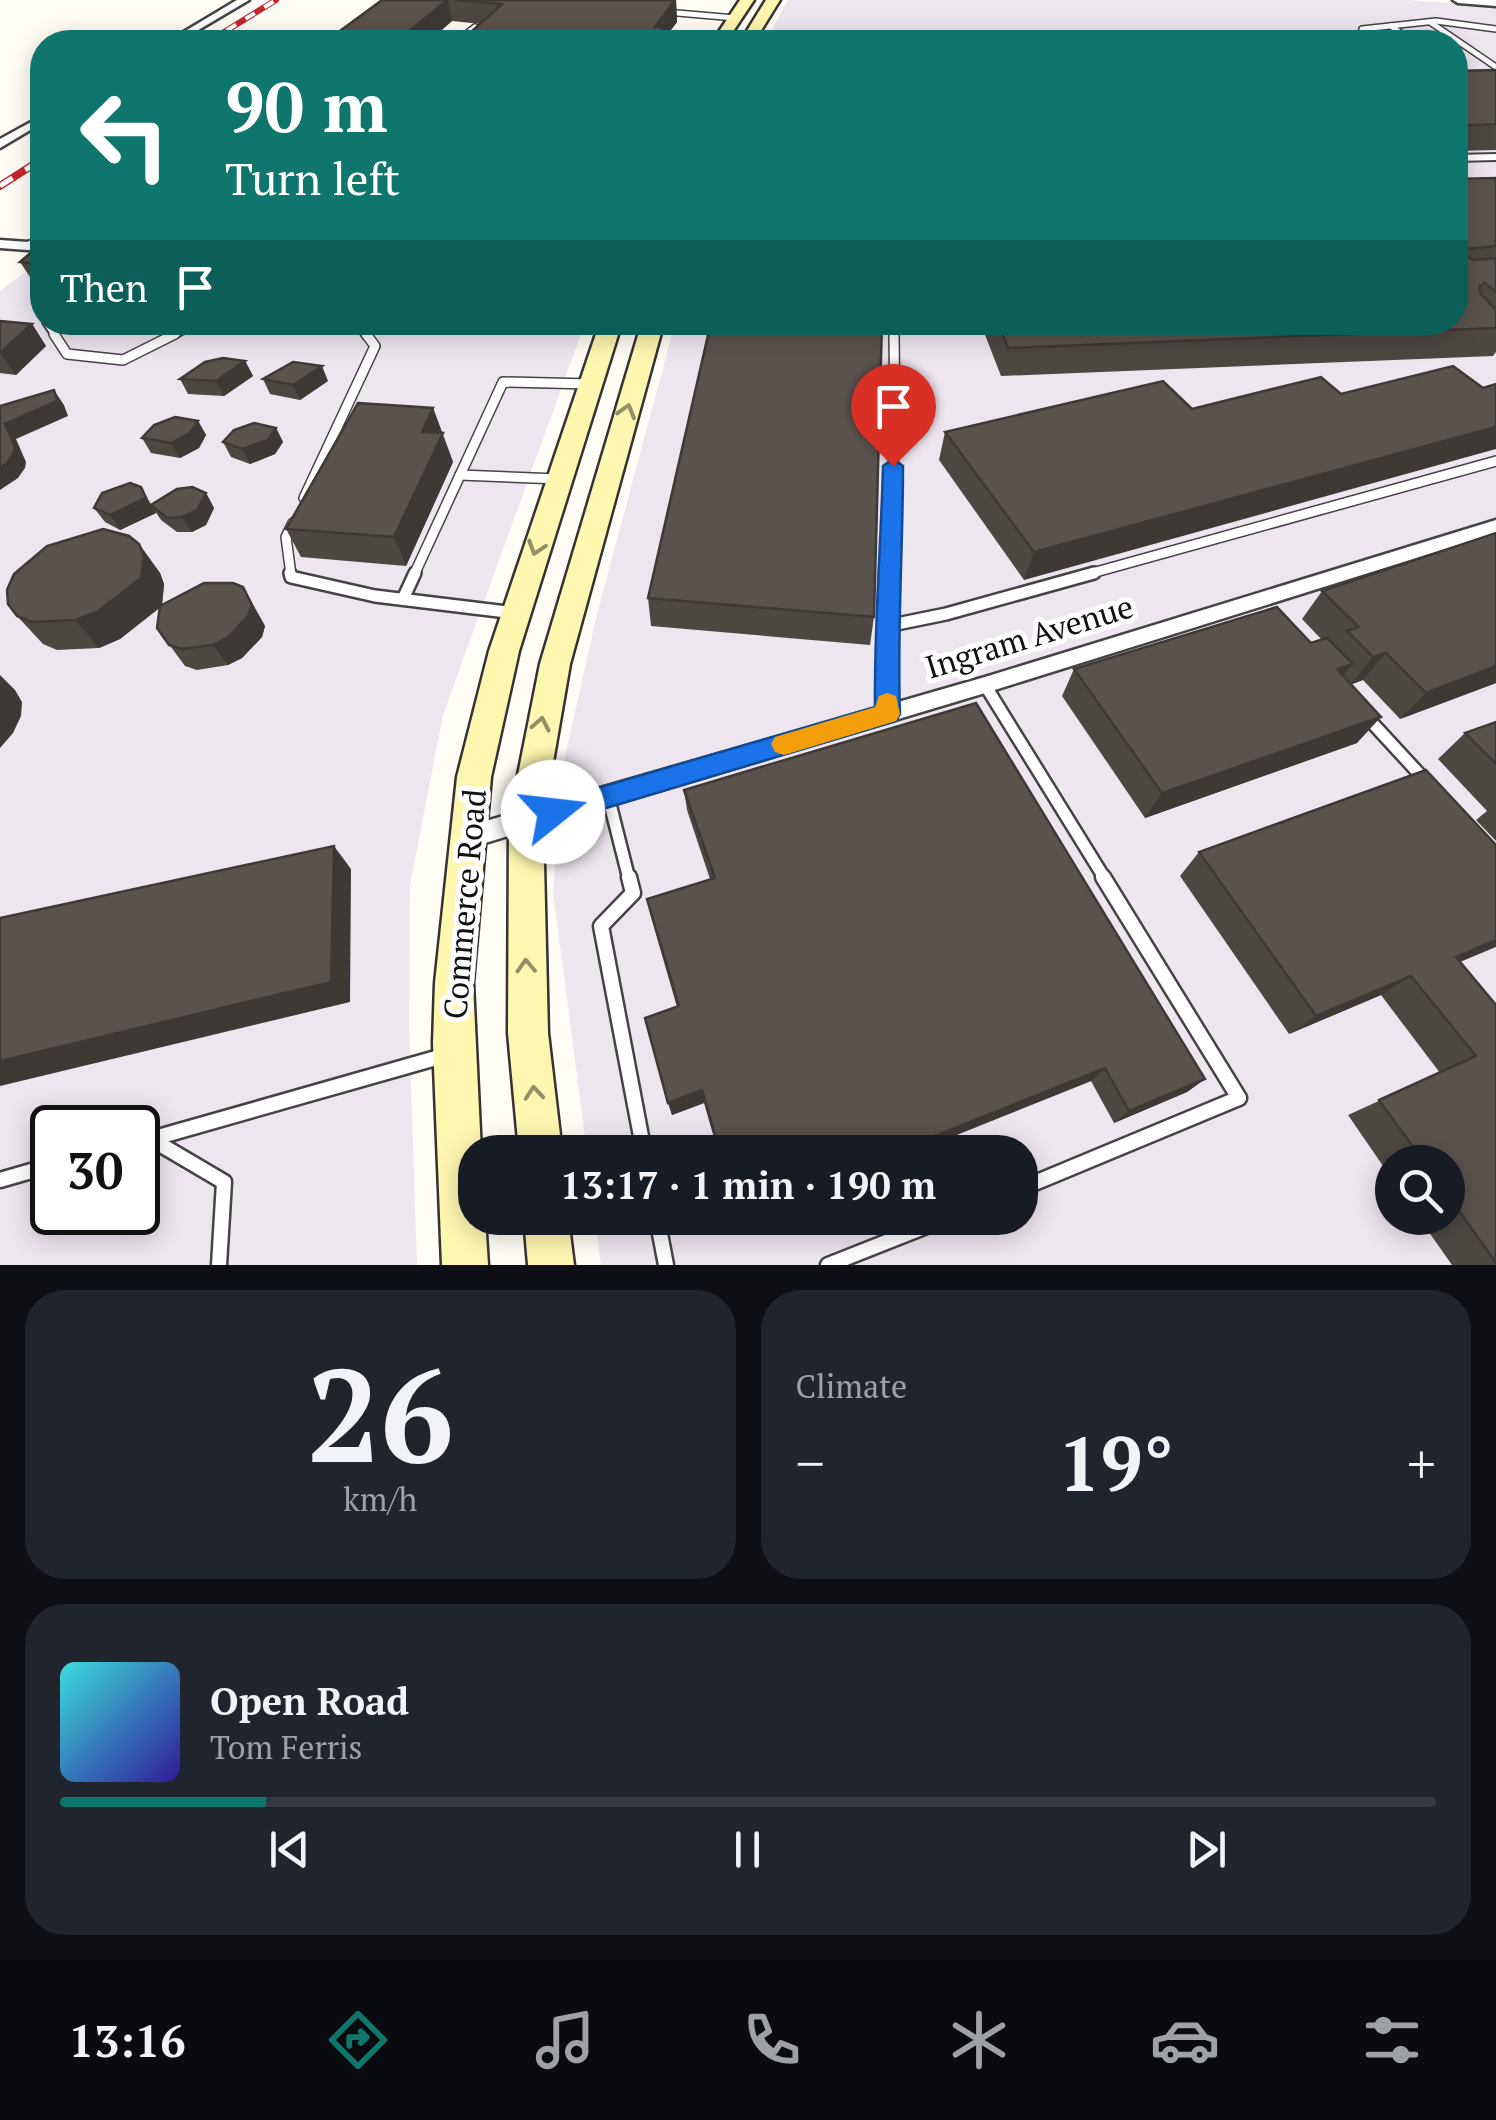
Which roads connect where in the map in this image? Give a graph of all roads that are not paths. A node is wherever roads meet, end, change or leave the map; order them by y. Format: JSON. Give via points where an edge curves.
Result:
{"nodes":[{"id":1,"x":244,"y":0,"type":"edge"},
{"id":2,"x":1458,"y":0,"type":"edge"},
{"id":3,"x":1489,"y":2,"type":"edge"},
{"id":4,"x":770,"y":6,"type":"edge"},
{"id":5,"x":741,"y":9,"type":"edge"},
{"id":6,"x":659,"y":12,"type":"edge"},
{"id":7,"x":1429,"y":22,"type":"junction"},
{"id":8,"x":1391,"y":26,"type":"junction"},
{"id":9,"x":475,"y":27,"type":"edge"},
{"id":10,"x":1496,"y":29,"type":"edge"},
{"id":11,"x":193,"y":30,"type":"edge"},
{"id":12,"x":471,"y":30,"type":"edge"},
{"id":13,"x":727,"y":30,"type":"edge"},
{"id":14,"x":755,"y":30,"type":"edge"},
{"id":15,"x":1363,"y":30,"type":"edge"},
{"id":16,"x":1396,"y":30,"type":"edge"},
{"id":17,"x":1441,"y":30,"type":"edge"},
{"id":18,"x":1468,"y":48,"type":"edge"},
{"id":19,"x":1496,"y":67,"type":"edge"},
{"id":20,"x":30,"y":126,"type":"edge"},
{"id":21,"x":0,"y":144,"type":"edge"},
{"id":22,"x":1496,"y":157,"type":"edge"},
{"id":23,"x":1468,"y":158,"type":"edge"},
{"id":24,"x":0,"y":244,"type":"edge"},
{"id":25,"x":30,"y":244,"type":"edge"},
{"id":26,"x":26,"y":246,"type":"junction"},
{"id":27,"x":30,"y":246,"type":"edge"},
{"id":28,"x":55,"y":335,"type":"edge"},
{"id":29,"x":173,"y":335,"type":"edge"},
{"id":30,"x":366,"y":335,"type":"edge"},
{"id":31,"x":607,"y":335,"type":"edge"},
{"id":32,"x":649,"y":335,"type":"edge"},
{"id":33,"x":894,"y":335,"type":"edge"},
{"id":34,"x":591,"y":384,"type":"junction"},
{"id":35,"x":1496,"y":461,"type":"edge"},
{"id":36,"x":460,"y":475,"type":"junction"},
{"id":37,"x":559,"y":479,"type":"junction"},
{"id":38,"x":302,"y":502,"type":"edge"},
{"id":39,"x":294,"y":520,"type":"edge"},
{"id":40,"x":1486,"y":533,"type":"edge"},
{"id":41,"x":403,"y":600,"type":"junction"},
{"id":42,"x":516,"y":613,"type":"junction"},
{"id":43,"x":887,"y":626,"type":"junction"},
{"id":44,"x":985,"y":685,"type":"junction"},
{"id":45,"x":1355,"y":704,"type":"edge"},
{"id":46,"x":888,"y":714,"type":"junction"},
{"id":47,"x":1432,"y":788,"type":"edge"},
{"id":48,"x":608,"y":796,"type":"junction"},
{"id":49,"x":526,"y":820,"type":"junction"},
{"id":50,"x":465,"y":838,"type":"junction"},
{"id":51,"x":454,"y":1053,"type":"junction"},
{"id":52,"x":538,"y":1135,"type":"edge"},
{"id":53,"x":641,"y":1135,"type":"edge"},
{"id":54,"x":160,"y":1136,"type":"edge"},
{"id":55,"x":160,"y":1149,"type":"edge"},
{"id":56,"x":30,"y":1171,"type":"edge"},
{"id":57,"x":0,"y":1180,"type":"edge"},
{"id":58,"x":1038,"y":1181,"type":"edge"},
{"id":59,"x":548,"y":1235,"type":"edge"},
{"id":60,"x":660,"y":1235,"type":"edge"},
{"id":61,"x":905,"y":1235,"type":"edge"},
{"id":62,"x":219,"y":1265,"type":"edge"},
{"id":63,"x":465,"y":1265,"type":"edge"},
{"id":64,"x":551,"y":1265,"type":"edge"},
{"id":65,"x":666,"y":1265,"type":"edge"},
{"id":66,"x":828,"y":1265,"type":"edge"}],
"edges":[{"from":1,"to":11,"type":"street"},
{"from":2,"to":3,"type":"street"},
{"from":4,"to":5,"type":"lane"},
{"from":4,"to":14,"type":"main road"},
{"from":5,"to":6,"type":"lane"},
{"from":5,"to":13,"type":"main road"},
{"from":7,"to":8,"type":"lane"},
{"from":7,"to":10,"type":"lane"},
{"from":7,"to":17,"type":"lane"},
{"from":8,"to":15,"type":"lane"},
{"from":8,"to":16,"type":"lane"},
{"from":9,"to":12,"type":"lane"},
{"from":18,"to":19,"type":"lane"},
{"from":20,"to":21,"type":"street"},
{"from":22,"to":23,"type":"lane"},
{"from":24,"to":26,"type":"street"},
{"from":25,"to":26,"type":"lane"},
{"from":26,"to":27,"type":"street"},
{"from":28,"to":29,"type":"lane","via":[[67,354],[123,360]]},
{"from":30,"to":38,"type":"lane","via":[[375,346]]},
{"from":31,"to":34,"type":"main road","name":"Commerce Road"},
{"from":49,"to":32,"type":"main road","name":"Commerce Road","one_way":true,"via":[[555,664]]},
{"from":33,"to":43,"type":"lane"},
{"from":34,"to":36,"type":"lane","via":[[504,382]]},
{"from":34,"to":37,"type":"main road","name":"Commerce Road"},
{"from":35,"to":43,"type":"lane"},
{"from":36,"to":37,"type":"lane"},
{"from":36,"to":41,"type":"lane"},
{"from":37,"to":42,"type":"main road","name":"Commerce Road","one_way":true},
{"from":39,"to":41,"type":"lane","via":[[286,537],[291,577]]},
{"from":40,"to":44,"type":"street","name":"Ingram Avenue"},
{"from":41,"to":42,"type":"lane"},
{"from":42,"to":50,"type":"main road","name":"Commerce Road","via":[[482,731]]},
{"from":43,"to":46,"type":"lane"},
{"from":44,"to":46,"type":"street","name":"Ingram Avenue"},
{"from":44,"to":58,"type":"lane","via":[[1239,1098]]},
{"from":45,"to":47,"type":"lane"},
{"from":46,"to":48,"type":"street","name":"Ingram Avenue"},
{"from":48,"to":49,"type":"street","name":"Ingram Avenue"},
{"from":48,"to":53,"type":"lane","via":[[632,893],[600,926]]},
{"from":49,"to":50,"type":"street","name":"Ingram Avenue"},
{"from":52,"to":49,"type":"main road","name":"Commerce Road","one_way":true,"via":[[528,1033]]},
{"from":50,"to":51,"type":"main road","name":"Commerce Road"},
{"from":51,"to":54,"type":"lane"},
{"from":51,"to":63,"type":"main road","name":"Commerce Road"},
{"from":55,"to":62,"type":"lane","via":[[224,1182]]},
{"from":56,"to":57,"type":"lane"},
{"from":59,"to":64,"type":"main road"},
{"from":60,"to":65,"type":"lane"},
{"from":61,"to":66,"type":"lane"}]}
